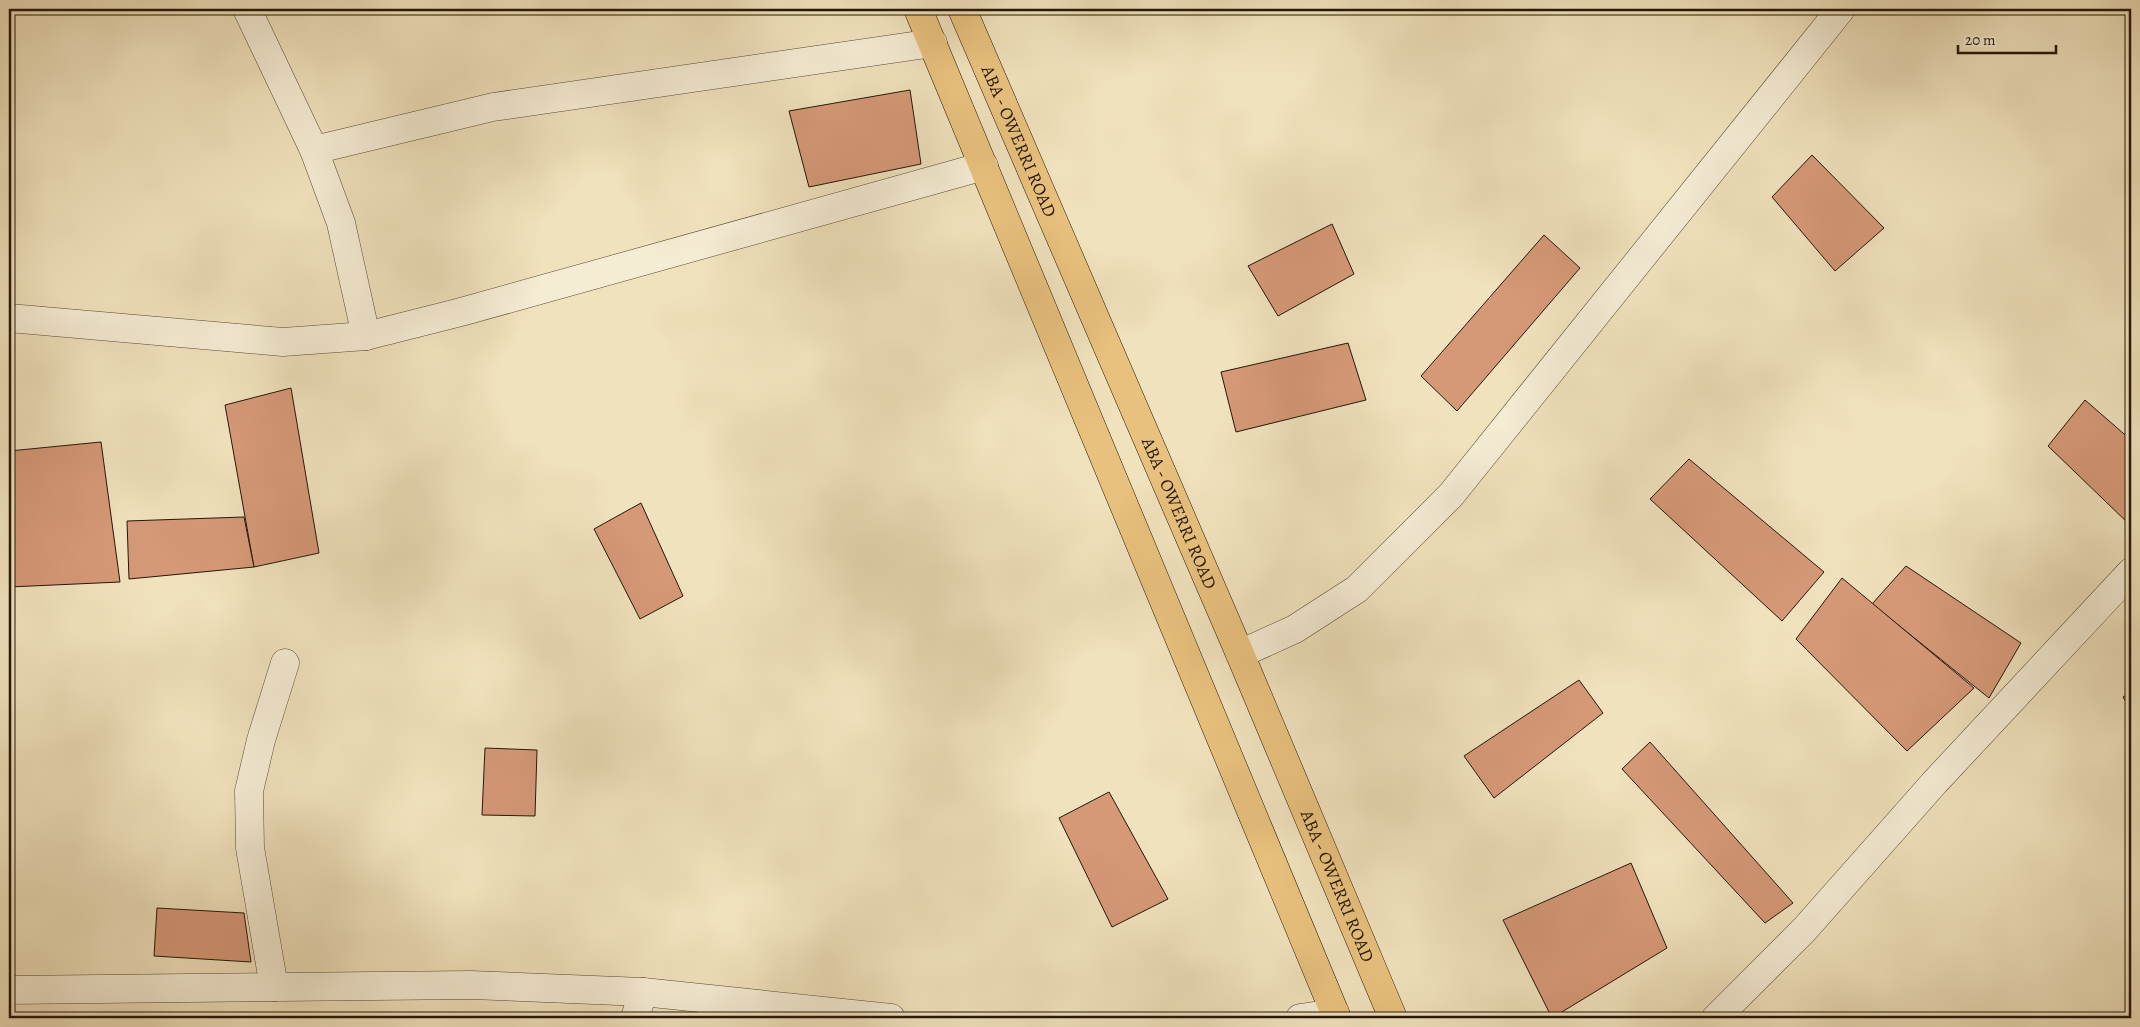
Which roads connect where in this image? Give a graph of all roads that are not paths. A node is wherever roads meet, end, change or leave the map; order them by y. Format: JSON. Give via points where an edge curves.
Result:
{"nodes":[{"id":1,"x":247,"y":9,"type":"edge"},
{"id":2,"x":918,"y":9,"type":"edge"},
{"id":3,"x":962,"y":9,"type":"edge"},
{"id":4,"x":1841,"y":9,"type":"edge"},
{"id":5,"x":933,"y":42,"type":"junction"},
{"id":6,"x":314,"y":150,"type":"junction"},
{"id":7,"x":984,"y":166,"type":"junction"},
{"id":8,"x":9,"y":318,"type":"edge"},
{"id":9,"x":366,"y":336,"type":"junction"},
{"id":10,"x":2131,"y":572,"type":"edge"},
{"id":11,"x":1240,"y":654,"type":"junction"},
{"id":12,"x":285,"y":663,"type":"dead end"},
{"id":13,"x":274,"y":987,"type":"junction"},
{"id":14,"x":9,"y":990,"type":"edge"},
{"id":15,"x":643,"y":992,"type":"junction"},
{"id":16,"x":1336,"y":1016,"type":"edge"},
{"id":17,"x":635,"y":1018,"type":"edge"},
{"id":18,"x":890,"y":1018,"type":"edge"},
{"id":19,"x":1300,"y":1018,"type":"edge"},
{"id":20,"x":1392,"y":1018,"type":"edge"},
{"id":21,"x":1716,"y":1018,"type":"edge"}],
"edges":[{"from":1,"to":6,"type":"street"},
{"from":2,"to":5,"type":"main road"},
{"from":3,"to":11,"type":"main road","name":"ABA - OWERRI ROAD"},
{"from":4,"to":11,"type":"street","via":[[1451,495],[1357,589],[1295,629]]},
{"from":5,"to":6,"type":"street","via":[[494,108]]},
{"from":5,"to":7,"type":"main road"},
{"from":6,"to":9,"type":"street","via":[[341,223]]},
{"from":7,"to":9,"type":"street"},
{"from":7,"to":16,"type":"main road"},
{"from":8,"to":9,"type":"street","via":[[283,342]]},
{"from":10,"to":21,"type":"street","via":[[1935,782],[1804,930]]},
{"from":11,"to":20,"type":"main road","name":"ABA - OWERRI ROAD"},
{"from":12,"to":13,"type":"street","via":[[249,791],[250,848]]},
{"from":13,"to":14,"type":"street"},
{"from":13,"to":15,"type":"street","via":[[471,985]]},
{"from":15,"to":17,"type":"street"},
{"from":15,"to":18,"type":"street"},
{"from":16,"to":19,"type":"street"}]}
